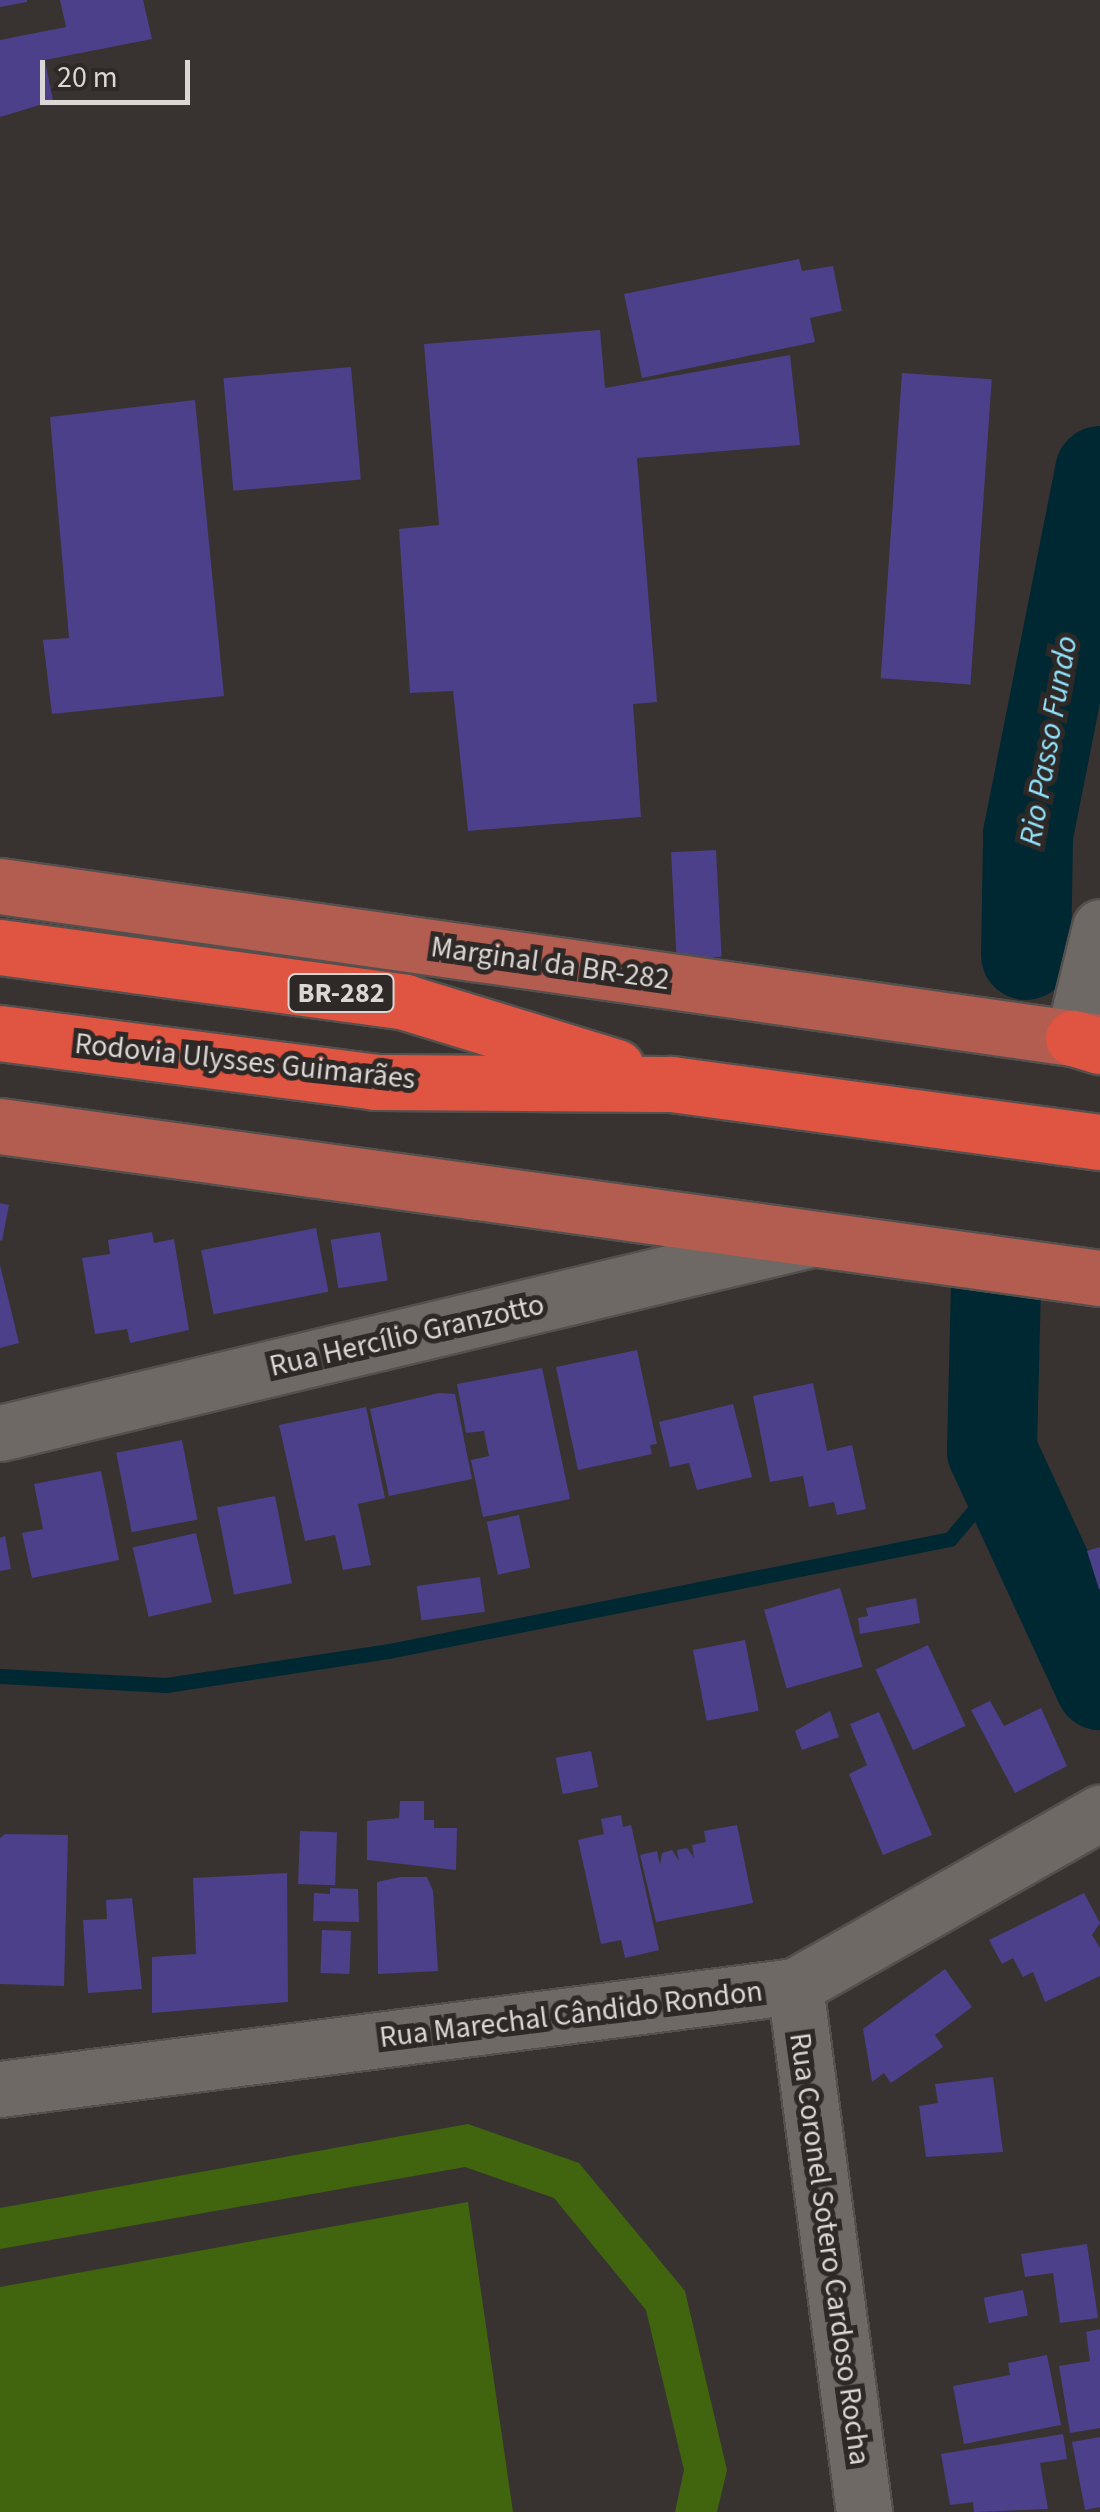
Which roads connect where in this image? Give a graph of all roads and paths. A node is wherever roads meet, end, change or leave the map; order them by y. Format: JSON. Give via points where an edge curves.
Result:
{"nodes":[{"id":1,"x":0,"y":886,"type":"edge"},
{"id":2,"x":1100,"y":926,"type":"edge"},
{"id":3,"x":0,"y":947,"type":"edge"},
{"id":4,"x":0,"y":1033,"type":"edge"},
{"id":5,"x":1091,"y":1042,"type":"edge"},
{"id":6,"x":671,"y":1084,"type":"junction"},
{"id":7,"x":0,"y":1126,"type":"edge"},
{"id":8,"x":1100,"y":1142,"type":"edge"},
{"id":9,"x":814,"y":1238,"type":"junction"},
{"id":10,"x":1100,"y":1278,"type":"edge"},
{"id":11,"x":0,"y":1432,"type":"edge"},
{"id":12,"x":1096,"y":1824,"type":"edge"},
{"id":13,"x":794,"y":1986,"type":"junction"},
{"id":14,"x":0,"y":2089,"type":"edge"},
{"id":15,"x":864,"y":2512,"type":"edge"}],
"edges":[{"from":1,"to":5,"type":"main road","name":"Marginal da BR-282"},
{"from":2,"to":5,"type":"street"},
{"from":3,"to":6,"type":"highway","name":"Rodovia Ulysses Guimarães","number":"BR-282","via":[[405,1002]]},
{"from":4,"to":6,"type":"highway","name":"Rodovia Ulysses Guimarães","number":"BR-282","via":[[376,1082]]},
{"from":6,"to":8,"type":"highway","name":"Rodovia Ulysses Guimarães","number":"BR-282"},
{"from":7,"to":9,"type":"main road"},
{"from":9,"to":10,"type":"main road"},
{"from":9,"to":11,"type":"street","name":"Rua Hercílio Granzotto"},
{"from":12,"to":13,"type":"street","name":"Rua Marechal Cândido Rondon"},
{"from":13,"to":14,"type":"street","name":"Rua Marechal Cândido Rondon"},
{"from":13,"to":15,"type":"street","name":"Rua Coronel Sotero Cardoso Rocha"}]}
